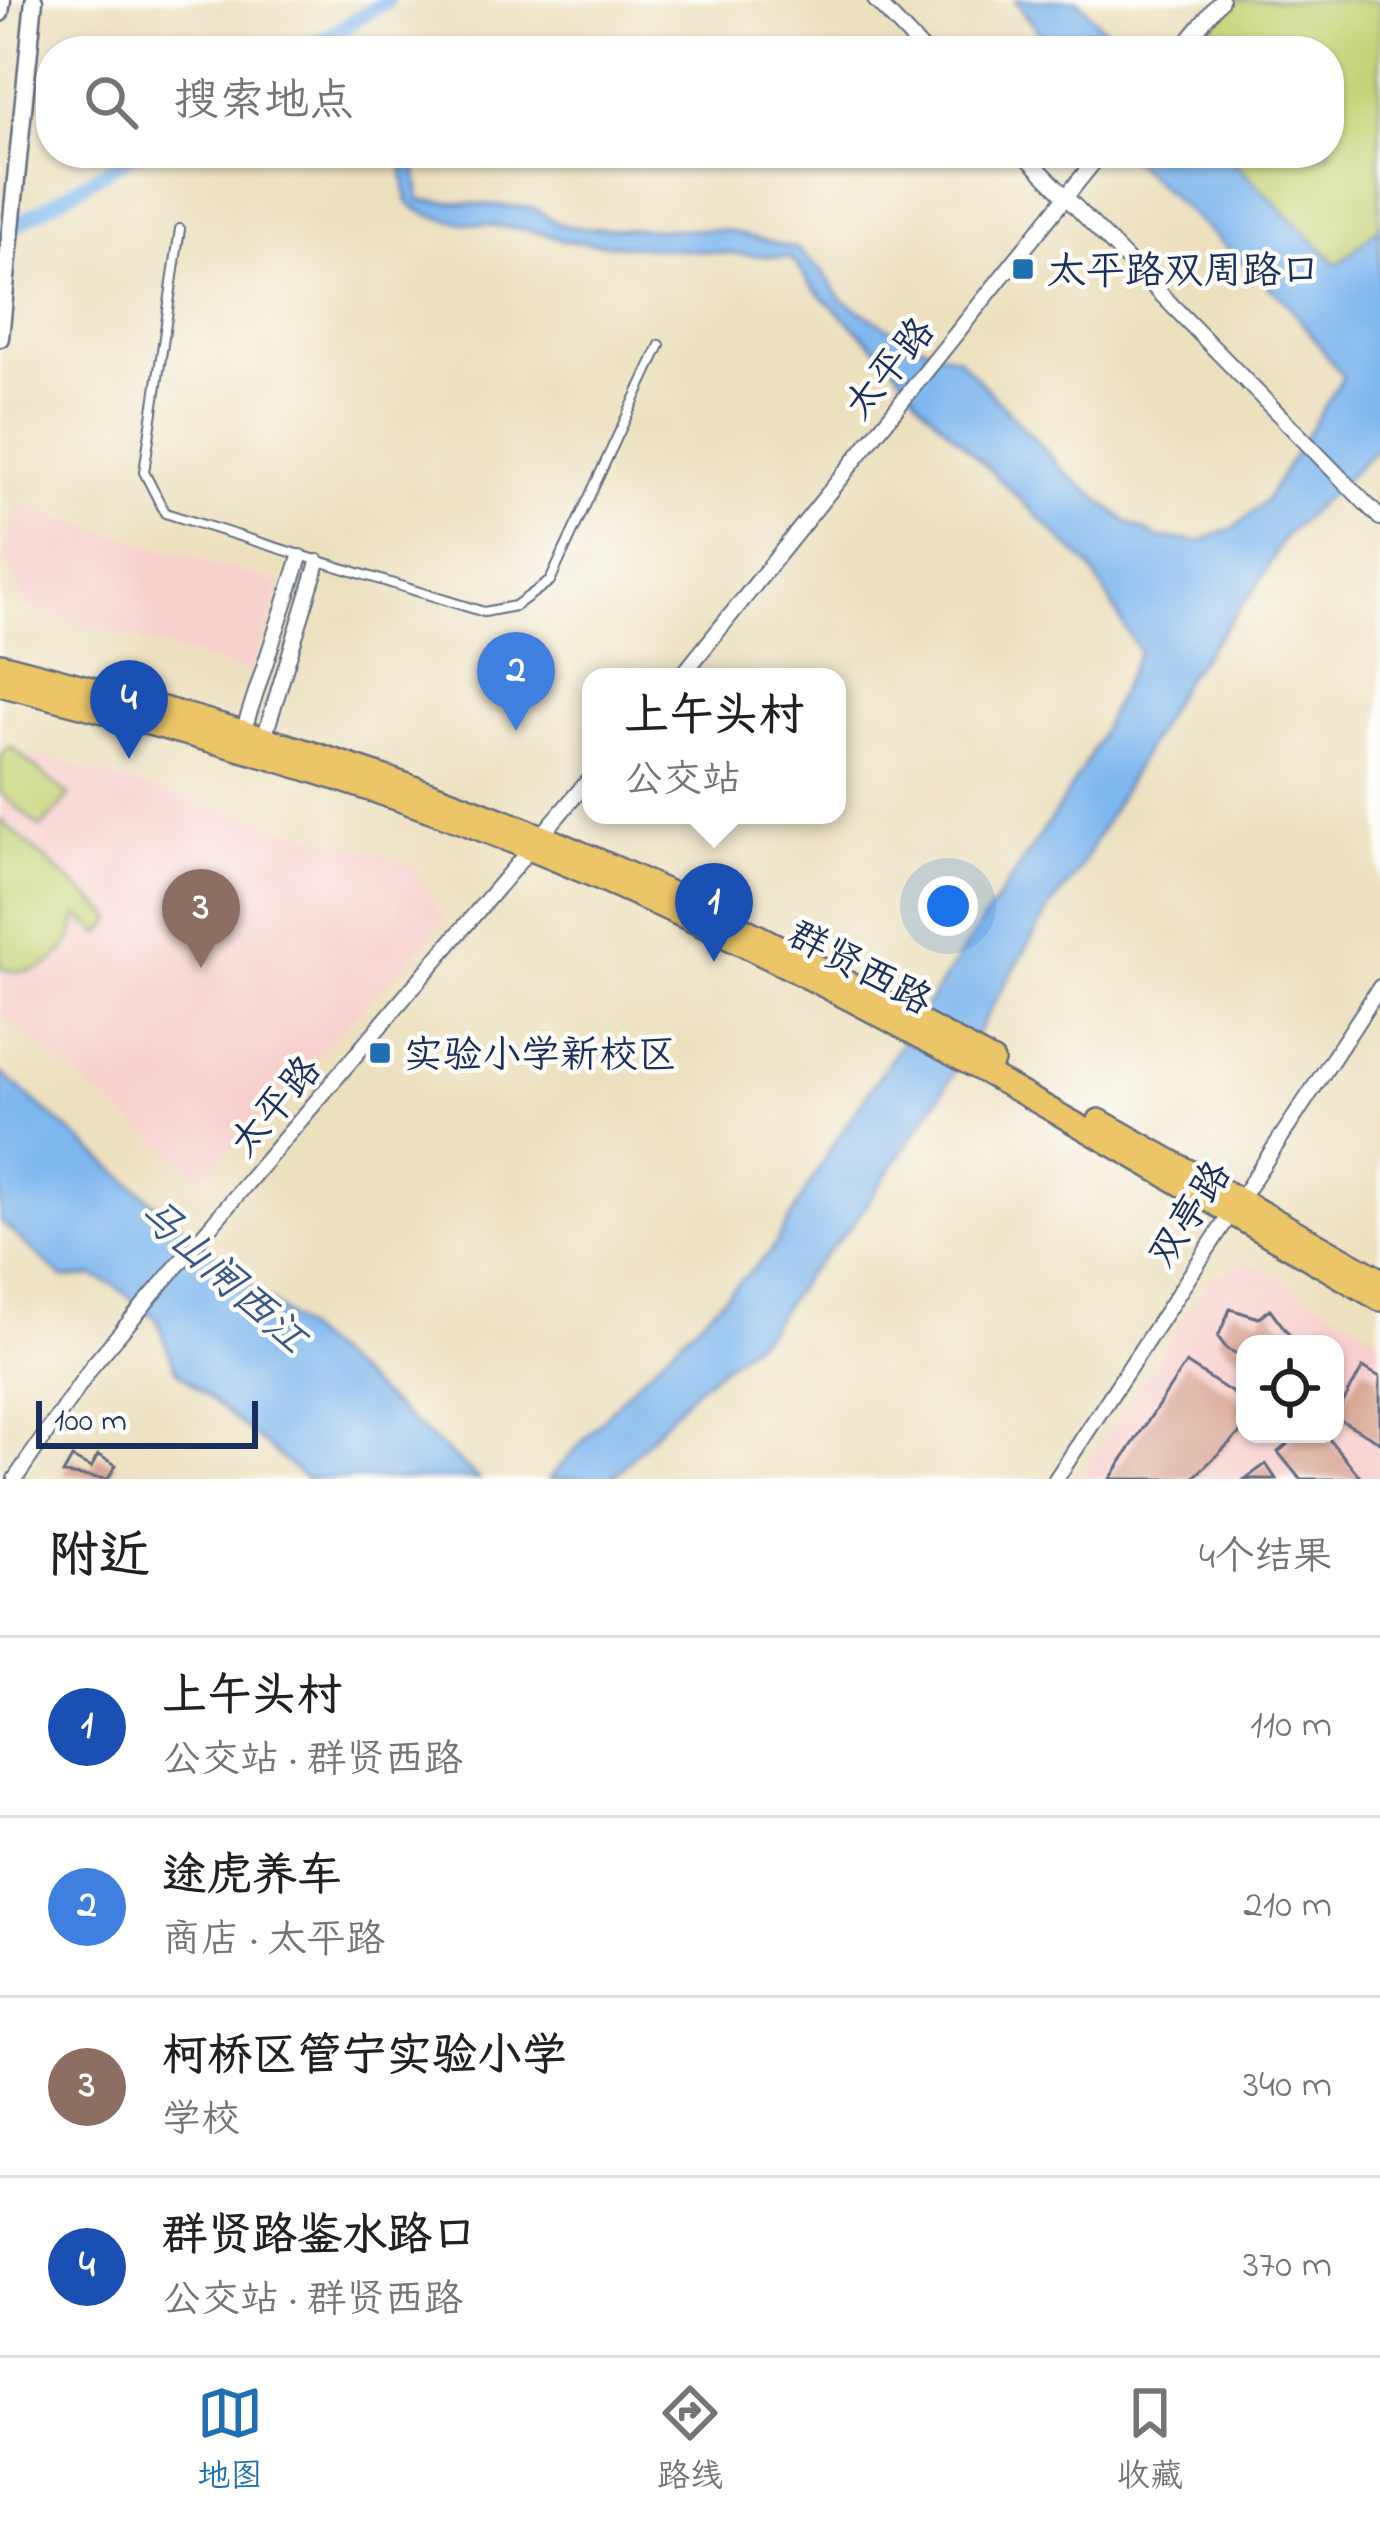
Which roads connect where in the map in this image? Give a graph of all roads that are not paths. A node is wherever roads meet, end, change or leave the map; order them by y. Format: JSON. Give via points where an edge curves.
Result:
{"nodes":[{"id":1,"x":2,"y":0,"type":"edge"},
{"id":2,"x":34,"y":0,"type":"edge"},
{"id":3,"x":875,"y":0,"type":"edge"},
{"id":4,"x":1221,"y":0,"type":"edge"},
{"id":5,"x":0,"y":14,"type":"edge"},
{"id":6,"x":910,"y":36,"type":"edge"},
{"id":7,"x":1192,"y":36,"type":"edge"},
{"id":8,"x":1038,"y":168,"type":"edge"},
{"id":9,"x":1089,"y":168,"type":"edge"},
{"id":10,"x":1066,"y":197,"type":"junction"},
{"id":11,"x":180,"y":229,"type":"dead end"},
{"id":12,"x":0,"y":338,"type":"edge"},
{"id":13,"x":660,"y":345,"type":"dead end"},
{"id":14,"x":1380,"y":518,"type":"edge"},
{"id":15,"x":300,"y":557,"type":"junction"},
{"id":16,"x":318,"y":562,"type":"junction"},
{"id":17,"x":0,"y":664,"type":"edge"},
{"id":18,"x":688,"y":668,"type":"edge"},
{"id":19,"x":0,"y":685,"type":"edge"},
{"id":20,"x":254,"y":735,"type":"junction"},
{"id":21,"x":582,"y":787,"type":"edge"},
{"id":22,"x":534,"y":842,"type":"junction"},
{"id":23,"x":1380,"y":987,"type":"edge"},
{"id":24,"x":1233,"y":1204,"type":"junction"},
{"id":25,"x":1380,"y":1279,"type":"edge"},
{"id":26,"x":1380,"y":1300,"type":"edge"},
{"id":27,"x":15,"y":1479,"type":"edge"},
{"id":28,"x":1056,"y":1479,"type":"edge"}],
"edges":[{"from":1,"to":5,"type":"street"},
{"from":2,"to":12,"type":"street"},
{"from":3,"to":6,"type":"street"},
{"from":4,"to":7,"type":"street"},
{"from":8,"to":10,"type":"street"},
{"from":9,"to":10,"type":"street","name":"太平路"},
{"from":10,"to":14,"type":"street"},
{"from":10,"to":18,"type":"street","name":"太平路"},
{"from":11,"to":15,"type":"lane","via":[[144,472],[165,513]]},
{"from":13,"to":16,"type":"lane","via":[[550,580],[515,606],[484,611]]},
{"from":15,"to":16,"type":"lane"},
{"from":15,"to":20,"type":"street"},
{"from":16,"to":20,"type":"street"},
{"from":17,"to":20,"type":"main road","name":"群贤西路"},
{"from":19,"to":22,"type":"main road","name":"群贤西路","via":[[298,764]]},
{"from":20,"to":22,"type":"main road","name":"群贤西路"},
{"from":21,"to":22,"type":"street","name":"太平路"},
{"from":22,"to":24,"type":"main road","name":"群贤西路","via":[[830,968],[913,1024]]},
{"from":22,"to":27,"type":"street","name":"太平路","via":[[93,1365]]},
{"from":23,"to":24,"type":"street","name":"双亭路"},
{"from":24,"to":25,"type":"main road","name":"群贤西路"},
{"from":24,"to":26,"type":"main road","name":"群贤西路"},
{"from":24,"to":28,"type":"street","name":"双亭路"}]}
